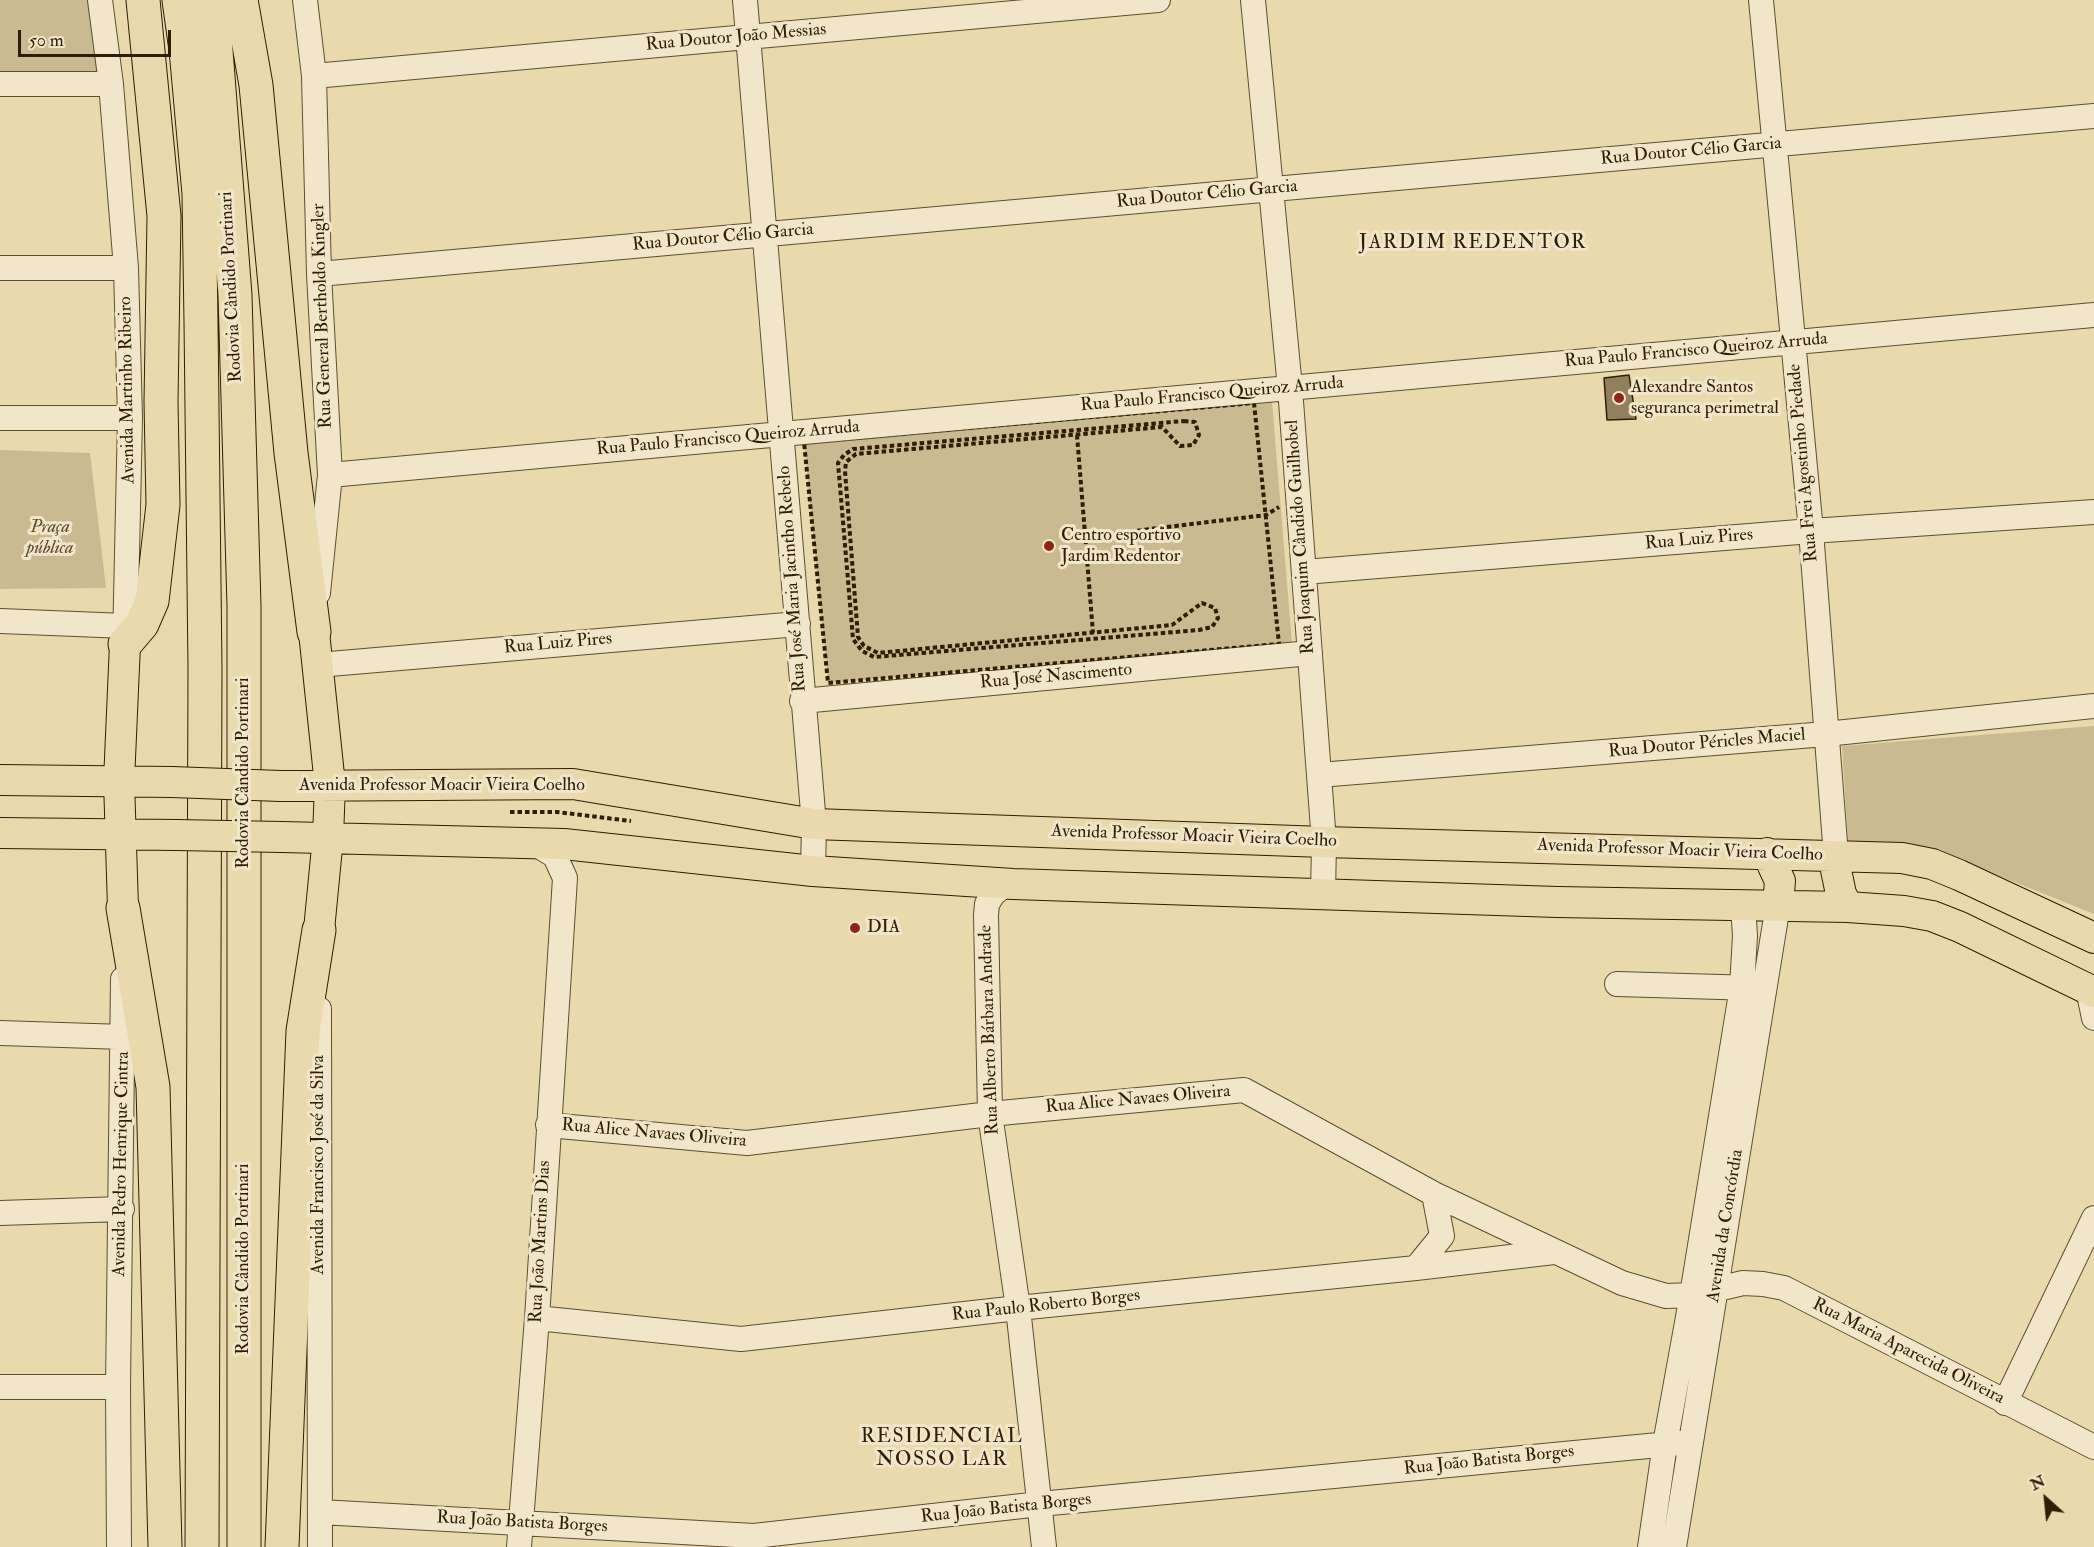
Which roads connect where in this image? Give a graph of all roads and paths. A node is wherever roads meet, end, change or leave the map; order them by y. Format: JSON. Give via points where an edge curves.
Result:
{"nodes":[{"id":1,"x":100,"y":0,"type":"edge"},
{"id":2,"x":143,"y":0,"type":"edge"},
{"id":3,"x":178,"y":0,"type":"edge"},
{"id":4,"x":210,"y":0,"type":"edge"},
{"id":5,"x":241,"y":0,"type":"edge"},
{"id":6,"x":305,"y":0,"type":"edge"},
{"id":7,"x":745,"y":0,"type":"edge"},
{"id":8,"x":1158,"y":0,"type":"edge"},
{"id":9,"x":1253,"y":0,"type":"edge"},
{"id":10,"x":1761,"y":0,"type":"edge"},
{"id":11,"x":749,"y":36,"type":"junction"},
{"id":12,"x":314,"y":75,"type":"junction"},
{"id":13,"x":0,"y":84,"type":"edge"},
{"id":14,"x":111,"y":84,"type":"junction"},
{"id":15,"x":2094,"y":116,"type":"edge"},
{"id":16,"x":1775,"y":144,"type":"junction"},
{"id":17,"x":1270,"y":189,"type":"junction"},
{"id":18,"x":766,"y":234,"type":"junction"},
{"id":19,"x":0,"y":268,"type":"edge"},
{"id":20,"x":126,"y":268,"type":"junction"},
{"id":21,"x":319,"y":274,"type":"junction"},
{"id":22,"x":2094,"y":315,"type":"edge"},
{"id":23,"x":1793,"y":342,"type":"junction"},
{"id":24,"x":1290,"y":388,"type":"junction"},
{"id":25,"x":0,"y":418,"type":"edge"},
{"id":26,"x":130,"y":418,"type":"junction"},
{"id":27,"x":782,"y":434,"type":"junction"},
{"id":28,"x":1077,"y":435,"type":"junction"},
{"id":29,"x":330,"y":475,"type":"junction"},
{"id":30,"x":1298,"y":495,"type":"junction"},
{"id":31,"x":2094,"y":512,"type":"edge"},
{"id":32,"x":1266,"y":515,"type":"junction"},
{"id":33,"x":1811,"y":531,"type":"junction"},
{"id":34,"x":1085,"y":537,"type":"junction"},
{"id":35,"x":1304,"y":572,"type":"junction"},
{"id":36,"x":0,"y":621,"type":"edge"},
{"id":37,"x":798,"y":624,"type":"junction"},
{"id":38,"x":314,"y":632,"type":"junction"},
{"id":39,"x":1093,"y":633,"type":"junction"},
{"id":40,"x":126,"y":635,"type":"junction"},
{"id":41,"x":1310,"y":653,"type":"junction"},
{"id":42,"x":318,"y":664,"type":"junction"},
{"id":43,"x":802,"y":701,"type":"junction"},
{"id":44,"x":2094,"y":705,"type":"edge"},
{"id":45,"x":1826,"y":734,"type":"junction"},
{"id":46,"x":1319,"y":776,"type":"junction"},
{"id":47,"x":0,"y":780,"type":"edge"},
{"id":48,"x":120,"y":781,"type":"junction"},
{"id":49,"x":330,"y":784,"type":"junction"},
{"id":50,"x":814,"y":824,"type":"junction"},
{"id":51,"x":0,"y":833,"type":"edge"},
{"id":52,"x":121,"y":834,"type":"junction"},
{"id":53,"x":328,"y":837,"type":"junction"},
{"id":54,"x":1324,"y":842,"type":"junction"},
{"id":55,"x":534,"y":843,"type":"junction"},
{"id":56,"x":1767,"y":853,"type":"junction"},
{"id":57,"x":1836,"y":856,"type":"junction"},
{"id":58,"x":813,"y":871,"type":"junction"},
{"id":59,"x":1013,"y":884,"type":"junction"},
{"id":60,"x":1323,"y":895,"type":"junction"},
{"id":61,"x":1778,"y":905,"type":"junction"},
{"id":62,"x":1740,"y":906,"type":"junction"},
{"id":63,"x":1848,"y":907,"type":"junction"},
{"id":64,"x":123,"y":908,"type":"joint"},
{"id":65,"x":319,"y":930,"type":"junction"},
{"id":66,"x":2094,"y":938,"type":"edge"},
{"id":67,"x":1617,"y":984,"type":"dead end"},
{"id":68,"x":1753,"y":988,"type":"junction"},
{"id":69,"x":2091,"y":991,"type":"edge"},
{"id":70,"x":2094,"y":1018,"type":"edge"},
{"id":71,"x":0,"y":1033,"type":"edge"},
{"id":72,"x":135,"y":1040,"type":"junction"},
{"id":73,"x":990,"y":1114,"type":"junction"},
{"id":74,"x":548,"y":1125,"type":"junction"},
{"id":75,"x":1434,"y":1194,"type":"junction"},
{"id":76,"x":122,"y":1209,"type":"junction"},
{"id":77,"x":0,"y":1213,"type":"edge"},
{"id":78,"x":2094,"y":1218,"type":"edge"},
{"id":79,"x":1554,"y":1252,"type":"junction"},
{"id":80,"x":1416,"y":1268,"type":"junction"},
{"id":81,"x":1716,"y":1288,"type":"junction"},
{"id":82,"x":1692,"y":1295,"type":"junction"},
{"id":83,"x":1018,"y":1308,"type":"junction"},
{"id":84,"x":537,"y":1318,"type":"junction"},
{"id":85,"x":0,"y":1387,"type":"edge"},
{"id":86,"x":118,"y":1388,"type":"junction"},
{"id":87,"x":2005,"y":1403,"type":"junction"},
{"id":88,"x":1690,"y":1442,"type":"junction"},
{"id":89,"x":1665,"y":1444,"type":"junction"},
{"id":90,"x":2094,"y":1447,"type":"edge"},
{"id":91,"x":1040,"y":1504,"type":"junction"},
{"id":92,"x":320,"y":1512,"type":"junction"},
{"id":93,"x":520,"y":1522,"type":"junction"},
{"id":94,"x":119,"y":1547,"type":"edge"},
{"id":95,"x":165,"y":1547,"type":"edge"},
{"id":96,"x":202,"y":1547,"type":"edge"},
{"id":97,"x":244,"y":1547,"type":"edge"},
{"id":98,"x":282,"y":1547,"type":"edge"},
{"id":99,"x":320,"y":1547,"type":"edge"},
{"id":100,"x":519,"y":1547,"type":"edge"},
{"id":101,"x":1044,"y":1547,"type":"edge"},
{"id":102,"x":1650,"y":1547,"type":"edge"},
{"id":103,"x":1674,"y":1547,"type":"edge"}],
"edges":[{"from":1,"to":14,"type":"street","name":"Avenida Martinho Ribeiro"},
{"from":2,"to":40,"type":"highway","via":[[164,216],[163,505],[152,601],[142,624]]},
{"from":3,"to":96,"type":"highway","name":"Rodovia Cândido Portinari","via":[[198,194],[201,310],[205,669]]},
{"from":4,"to":97,"type":"highway","name":"Rodovia Cândido Portinari","via":[[235,295],[244,606]]},
{"from":5,"to":38,"type":"highway","via":[[256,85],[291,453]]},
{"from":6,"to":12,"type":"street","name":"Rua General Bertholdo Kingler"},
{"from":7,"to":11,"type":"street","name":"Rua José Maria Jacintho Rebelo"},
{"from":8,"to":11,"type":"street","name":"Rua Doutor João Messias"},
{"from":9,"to":17,"type":"street","name":"Rua Joaquim Cândido Guilhobel"},
{"from":10,"to":16,"type":"street","name":"Rua Frei Agostinho Piedade"},
{"from":11,"to":12,"type":"street","name":"Rua Doutor João Messias"},
{"from":11,"to":18,"type":"street","name":"Rua José Maria Jacintho Rebelo"},
{"from":12,"to":21,"type":"street","name":"Rua General Bertholdo Kingler"},
{"from":13,"to":14,"type":"street"},
{"from":14,"to":20,"type":"street","name":"Avenida Martinho Ribeiro"},
{"from":15,"to":16,"type":"street","name":"Rua Doutor Célio Garcia"},
{"from":16,"to":17,"type":"street","name":"Rua Doutor Célio Garcia"},
{"from":16,"to":23,"type":"street","name":"Rua Frei Agostinho Piedade"},
{"from":17,"to":18,"type":"street","name":"Rua Doutor Célio Garcia"},
{"from":17,"to":24,"type":"street","name":"Rua Joaquim Cândido Guilhobel"},
{"from":18,"to":21,"type":"street","name":"Rua Doutor Célio Garcia"},
{"from":18,"to":27,"type":"street","name":"Rua José Maria Jacintho Rebelo"},
{"from":19,"to":20,"type":"street"},
{"from":20,"to":26,"type":"street","name":"Avenida Martinho Ribeiro"},
{"from":21,"to":29,"type":"street","name":"Rua General Bertholdo Kingler"},
{"from":22,"to":23,"type":"street","name":"Rua Paulo Francisco Queiroz Arruda"},
{"from":23,"to":24,"type":"street","name":"Rua Paulo Francisco Queiroz Arruda"},
{"from":23,"to":33,"type":"street","name":"Rua Frei Agostinho Piedade"},
{"from":24,"to":27,"type":"street","name":"Rua Paulo Francisco Queiroz Arruda"},
{"from":24,"to":30,"type":"street","name":"Rua Joaquim Cândido Guilhobel"},
{"from":25,"to":26,"type":"street"},
{"from":26,"to":40,"type":"street","name":"Avenida Martinho Ribeiro"},
{"from":27,"to":29,"type":"street","name":"Rua Paulo Francisco Queiroz Arruda"},
{"from":27,"to":37,"type":"street","name":"Rua José Maria Jacintho Rebelo"},
{"from":28,"to":34,"type":"path"},
{"from":28,"to":39,"type":"path","via":[[856,454],[846,462],[858,637],[864,646],[878,653]]},
{"from":28,"to":39,"type":"path","via":[[1162,427],[1180,446],[1193,444],[1199,435],[1195,422],[1184,421],[853,449],[838,463],[853,639],[862,651],[874,657],[1199,630],[1212,627],[1218,618],[1215,608],[1202,603],[1172,625]]},
{"from":29,"to":38,"type":"street","name":"Rua General Bertholdo Kingler"},
{"from":30,"to":32,"type":"path"},
{"from":30,"to":35,"type":"street","name":"Rua Joaquim Cândido Guilhobel"},
{"from":31,"to":33,"type":"street","name":"Rua Luiz Pires"},
{"from":32,"to":32,"type":"path","via":[[1254,403],[804,442],[828,683],[1279,644]]},
{"from":32,"to":34,"type":"path"},
{"from":33,"to":35,"type":"street","name":"Rua Luiz Pires"},
{"from":33,"to":45,"type":"street","name":"Rua Frei Agostinho Piedade"},
{"from":34,"to":39,"type":"path"},
{"from":35,"to":41,"type":"street","name":"Rua Joaquim Cândido Guilhobel"},
{"from":36,"to":40,"type":"street"},
{"from":37,"to":42,"type":"street","name":"Rua Luiz Pires"},
{"from":37,"to":43,"type":"street","name":"Rua José Maria Jacintho Rebelo"},
{"from":38,"to":42,"type":"main road","name":"Avenida Francisco José da Silva"},
{"from":40,"to":48,"type":"main road","name":"Avenida Martinho Ribeiro"},
{"from":41,"to":43,"type":"street","name":"Rua José Nascimento"},
{"from":41,"to":46,"type":"street","name":"Rua Joaquim Cândido Guilhobel"},
{"from":42,"to":49,"type":"main road","name":"Avenida Francisco José da Silva"},
{"from":43,"to":50,"type":"street","name":"Rua José Maria Jacintho Rebelo"},
{"from":44,"to":45,"type":"street","name":"Rua Doutor Péricles Maciel"},
{"from":45,"to":46,"type":"street","name":"Rua Doutor Péricles Maciel"},
{"from":45,"to":57,"type":"street","name":"Rua Frei Agostinho Piedade"},
{"from":46,"to":54,"type":"street","name":"Rua Joaquim Cândido Guilhobel"},
{"from":47,"to":48,"type":"main road","name":"Avenida Professor Moacir Vieira Coelho"},
{"from":48,"to":49,"type":"main road","name":"Avenida Professor Moacir Vieira Coelho","bridge":true},
{"from":48,"to":52,"type":"main road"},
{"from":49,"to":50,"type":"main road","name":"Avenida Professor Moacir Vieira Coelho","via":[[573,784]]},
{"from":49,"to":53,"type":"main road","name":"Avenida Francisco José da Silva"},
{"from":50,"to":54,"type":"main road","name":"Avenida Professor Moacir Vieira Coelho"},
{"from":50,"to":58,"type":"street","name":"Rua José Maria Jacintho Rebelo"},
{"from":51,"to":52,"type":"main road"},
{"from":52,"to":53,"type":"main road","bridge":true},
{"from":52,"to":64,"type":"main road"},
{"from":53,"to":55,"type":"main road"},
{"from":53,"to":65,"type":"main road","name":"Avenida Francisco José da Silva"},
{"from":54,"to":56,"type":"main road","name":"Avenida Professor Moacir Vieira Coelho"},
{"from":54,"to":60,"type":"street","name":"Rua Joaquim Cândido Guilhobel"},
{"from":55,"to":58,"type":"main road"},
{"from":55,"to":74,"type":"street","name":"Rua João Martins Dias","via":[[555,856],[565,878]]},
{"from":56,"to":57,"type":"main road","name":"Avenida Professor Moacir Vieira Coelho"},
{"from":56,"to":61,"type":"main road","via":[[1780,881]]},
{"from":57,"to":63,"type":"main road","via":[[1841,894]]},
{"from":57,"to":66,"type":"main road","name":"Avenida Professor Moacir Vieira Coelho","via":[[1902,858],[1932,864]]},
{"from":58,"to":59,"type":"main road"},
{"from":59,"to":60,"type":"main road"},
{"from":59,"to":73,"type":"street","name":"Rua Alberto Bárbara Andrade","via":[[1002,887],[987,903]]},
{"from":60,"to":62,"type":"main road"},
{"from":61,"to":62,"type":"main road"},
{"from":61,"to":63,"type":"main road"},
{"from":61,"to":68,"type":"street","name":"Avenida da Concórdia"},
{"from":62,"to":68,"type":"street","name":"Avenida da Concórdia"},
{"from":63,"to":69,"type":"main road","via":[[1932,916]]},
{"from":64,"to":72,"type":"highway"},
{"from":65,"to":92,"type":"street","name":"Avenida Francisco José da Silva"},
{"from":65,"to":98,"type":"highway","via":[[303,1031]]},
{"from":67,"to":68,"type":"street"},
{"from":68,"to":81,"type":"street","name":"Avenida da Concórdia"},
{"from":68,"to":82,"type":"street","name":"Avenida da Concórdia"},
{"from":69,"to":70,"type":"street"},
{"from":71,"to":72,"type":"street"},
{"from":72,"to":76,"type":"street","name":"Avenida Pedro Henrique Cintra"},
{"from":72,"to":95,"type":"highway","via":[[153,1087]]},
{"from":73,"to":74,"type":"street","name":"Rua Alice Navaes Oliveira","via":[[747,1143]]},
{"from":73,"to":75,"type":"street","name":"Rua Alice Navaes Oliveira","via":[[1244,1090]]},
{"from":73,"to":83,"type":"street","name":"Rua Alberto Bárbara Andrade"},
{"from":74,"to":84,"type":"street","name":"Rua João Martins Dias"},
{"from":75,"to":79,"type":"street","name":"Rua Alice Navaes Oliveira"},
{"from":75,"to":80,"type":"street","via":[[1442,1236]]},
{"from":76,"to":77,"type":"street"},
{"from":76,"to":86,"type":"street","name":"Avenida Pedro Henrique Cintra"},
{"from":78,"to":87,"type":"street"},
{"from":79,"to":80,"type":"street","name":"Rua Paulo Roberto Borges"},
{"from":79,"to":82,"type":"street","name":"Rua Alice Navaes Oliveira","via":[[1646,1292]]},
{"from":80,"to":83,"type":"street","name":"Rua Paulo Roberto Borges"},
{"from":81,"to":82,"type":"street","name":"Rua Alice Navaes Oliveira"},
{"from":81,"to":87,"type":"street","name":"Rua Maria Aparecida Oliveira","via":[[1743,1283],[1784,1288]]},
{"from":81,"to":88,"type":"street","name":"Avenida da Concórdia"},
{"from":82,"to":89,"type":"street","name":"Avenida da Concórdia"},
{"from":83,"to":84,"type":"street","name":"Rua Paulo Roberto Borges","via":[[741,1339]]},
{"from":83,"to":91,"type":"street","name":"Rua Alberto Bárbara Andrade"},
{"from":84,"to":93,"type":"street","name":"Rua João Martins Dias"},
{"from":85,"to":86,"type":"street"},
{"from":86,"to":94,"type":"street","name":"Avenida Pedro Henrique Cintra"},
{"from":87,"to":90,"type":"street","name":"Rua Maria Aparecida Oliveira"},
{"from":88,"to":89,"type":"street","name":"Rua João Batista Borges"},
{"from":88,"to":103,"type":"street","name":"Avenida da Concórdia"},
{"from":89,"to":91,"type":"street","name":"Rua João Batista Borges"},
{"from":89,"to":102,"type":"street","name":"Avenida da Concórdia"},
{"from":91,"to":93,"type":"street","name":"Rua João Batista Borges","via":[[754,1536]]},
{"from":91,"to":101,"type":"street","name":"Rua Alberto Bárbara Andrade"},
{"from":92,"to":93,"type":"street","name":"Rua João Batista Borges"},
{"from":92,"to":99,"type":"street","name":"Avenida Francisco José da Silva"},
{"from":93,"to":100,"type":"street","name":"Rua João Martins Dias"}]}
